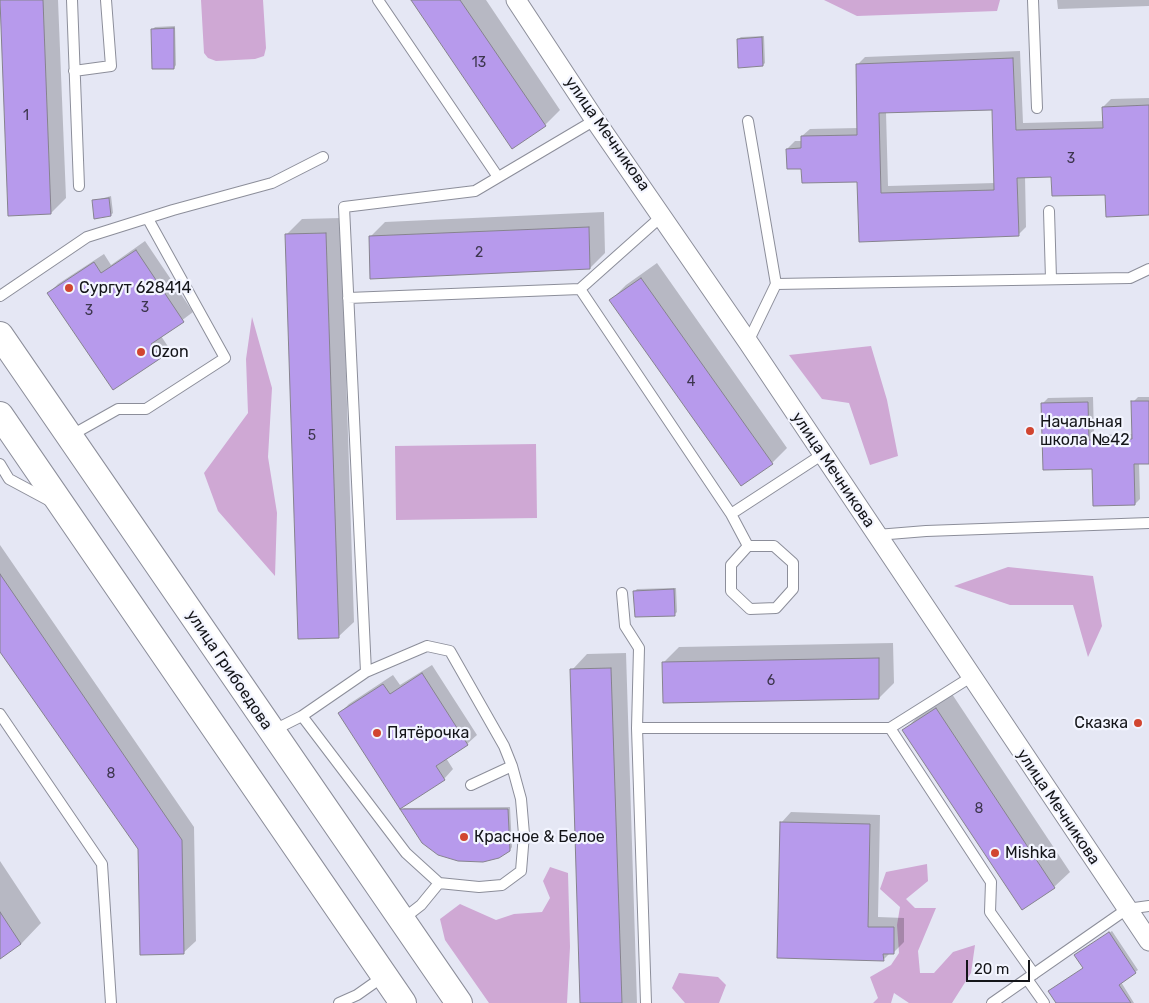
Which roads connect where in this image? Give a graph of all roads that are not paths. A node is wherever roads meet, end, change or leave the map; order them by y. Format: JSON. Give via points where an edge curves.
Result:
{"nodes":[{"id":1,"x":72,"y":0,"type":"edge"},
{"id":2,"x":106,"y":0,"type":"edge"},
{"id":3,"x":378,"y":0,"type":"edge"},
{"id":4,"x":516,"y":0,"type":"edge"},
{"id":5,"x":1034,"y":0,"type":"edge"},
{"id":6,"x":74,"y":70,"type":"junction"},
{"id":7,"x":1037,"y":108,"type":"dead end"},
{"id":8,"x":595,"y":120,"type":"junction"},
{"id":9,"x":748,"y":121,"type":"dead end"},
{"id":10,"x":323,"y":157,"type":"dead end"},
{"id":11,"x":498,"y":177,"type":"junction"},
{"id":12,"x":79,"y":186,"type":"dead end"},
{"id":13,"x":1049,"y":211,"type":"dead end"},
{"id":14,"x":663,"y":216,"type":"junction"},
{"id":15,"x":148,"y":219,"type":"junction"},
{"id":16,"x":1149,"y":269,"type":"edge"},
{"id":17,"x":1051,"y":279,"type":"junction"},
{"id":18,"x":776,"y":284,"type":"junction"},
{"id":19,"x":580,"y":289,"type":"junction"},
{"id":20,"x":0,"y":296,"type":"edge"},
{"id":21,"x":348,"y":298,"type":"junction"},
{"id":22,"x":0,"y":335,"type":"edge"},
{"id":23,"x":748,"y":342,"type":"junction"},
{"id":24,"x":0,"y":415,"type":"edge"},
{"id":25,"x":69,"y":436,"type":"junction"},
{"id":26,"x":823,"y":454,"type":"junction"},
{"id":27,"x":0,"y":464,"type":"edge"},
{"id":28,"x":62,"y":508,"type":"junction"},
{"id":29,"x":731,"y":514,"type":"junction"},
{"id":30,"x":1149,"y":523,"type":"edge"},
{"id":31,"x":877,"y":536,"type":"junction"},
{"id":32,"x":748,"y":546,"type":"junction"},
{"id":33,"x":622,"y":593,"type":"dead end"},
{"id":34,"x":366,"y":672,"type":"junction"},
{"id":35,"x":971,"y":677,"type":"junction"},
{"id":36,"x":0,"y":714,"type":"edge"},
{"id":37,"x":302,"y":716,"type":"junction"},
{"id":38,"x":637,"y":728,"type":"junction"},
{"id":39,"x":890,"y":728,"type":"junction"},
{"id":40,"x":271,"y":732,"type":"junction"},
{"id":41,"x":512,"y":766,"type":"junction"},
{"id":42,"x":471,"y":785,"type":"dead end"},
{"id":43,"x":439,"y":883,"type":"junction"},
{"id":44,"x":1149,"y":906,"type":"edge"},
{"id":45,"x":1127,"y":909,"type":"junction"},
{"id":46,"x":402,"y":919,"type":"junction"},
{"id":47,"x":1149,"y":941,"type":"edge"},
{"id":48,"x":384,"y":976,"type":"junction"},
{"id":49,"x":1030,"y":976,"type":"junction"},
{"id":50,"x":111,"y":1003,"type":"edge"},
{"id":51,"x":344,"y":1003,"type":"edge"},
{"id":52,"x":404,"y":1003,"type":"edge"},
{"id":53,"x":459,"y":1003,"type":"edge"},
{"id":54,"x":646,"y":1003,"type":"edge"},
{"id":55,"x":992,"y":1003,"type":"edge"},
{"id":56,"x":1044,"y":1003,"type":"edge"}],
"edges":[{"from":1,"to":6,"type":"lane"},
{"from":2,"to":6,"type":"lane","via":[[111,66]]},
{"from":3,"to":11,"type":"lane"},
{"from":4,"to":8,"type":"street","name":"улица Мечникова"},
{"from":5,"to":7,"type":"lane"},
{"from":6,"to":12,"type":"lane"},
{"from":8,"to":11,"type":"lane"},
{"from":8,"to":14,"type":"street","name":"улица Мечникова"},
{"from":9,"to":18,"type":"lane"},
{"from":10,"to":15,"type":"lane","via":[[272,183]]},
{"from":11,"to":21,"type":"lane","via":[[474,191],[344,207]]},
{"from":13,"to":17,"type":"lane"},
{"from":14,"to":19,"type":"lane"},
{"from":14,"to":23,"type":"street","name":"улица Мечникова"},
{"from":15,"to":20,"type":"lane","via":[[87,237]]},
{"from":15,"to":25,"type":"lane","via":[[225,358],[146,409],[118,409]]},
{"from":16,"to":17,"type":"lane","via":[[1130,278]]},
{"from":17,"to":18,"type":"lane"},
{"from":18,"to":23,"type":"lane"},
{"from":19,"to":21,"type":"lane"},
{"from":19,"to":29,"type":"lane"},
{"from":21,"to":34,"type":"lane"},
{"from":22,"to":25,"type":"main road","name":"улица Грибоедова"},
{"from":23,"to":26,"type":"street","name":"улица Мечникова"},
{"from":24,"to":28,"type":"main road"},
{"from":25,"to":40,"type":"main road","name":"улица Грибоедова"},
{"from":26,"to":29,"type":"lane"},
{"from":26,"to":31,"type":"street","name":"улица Мечникова"},
{"from":27,"to":28,"type":"lane","via":[[9,479]]},
{"from":28,"to":48,"type":"main road"},
{"from":29,"to":32,"type":"lane"},
{"from":30,"to":31,"type":"lane","via":[[926,531]]},
{"from":31,"to":35,"type":"street","name":"улица Мечникова"},
{"from":32,"to":32,"type":"lane","via":[[731,565],[731,591],[750,609],[776,608],[794,589],[793,564],[774,546]]},
{"from":33,"to":38,"type":"lane","via":[[625,626],[639,648]]},
{"from":34,"to":37,"type":"lane"},
{"from":34,"to":41,"type":"lane","via":[[427,646],[450,651]]},
{"from":35,"to":39,"type":"lane"},
{"from":35,"to":45,"type":"street","name":"улица Мечникова"},
{"from":36,"to":50,"type":"lane","via":[[102,864]]},
{"from":37,"to":40,"type":"lane"},
{"from":37,"to":43,"type":"lane","via":[[406,853]]},
{"from":38,"to":39,"type":"lane"},
{"from":38,"to":54,"type":"lane"},
{"from":39,"to":49,"type":"lane","via":[[991,882],[990,912]]},
{"from":40,"to":46,"type":"main road","name":"улица Грибоедова"},
{"from":41,"to":42,"type":"lane"},
{"from":41,"to":43,"type":"lane","via":[[521,799],[524,834],[521,871],[502,885],[479,887]]},
{"from":43,"to":46,"type":"lane","via":[[422,905]]},
{"from":44,"to":45,"type":"lane"},
{"from":45,"to":47,"type":"street","name":"улица Мечникова"},
{"from":45,"to":49,"type":"lane"},
{"from":46,"to":53,"type":"main road","name":"улица Грибоедова"},
{"from":48,"to":51,"type":"lane"},
{"from":48,"to":52,"type":"main road"},
{"from":49,"to":55,"type":"lane"},
{"from":49,"to":56,"type":"lane"}]}
